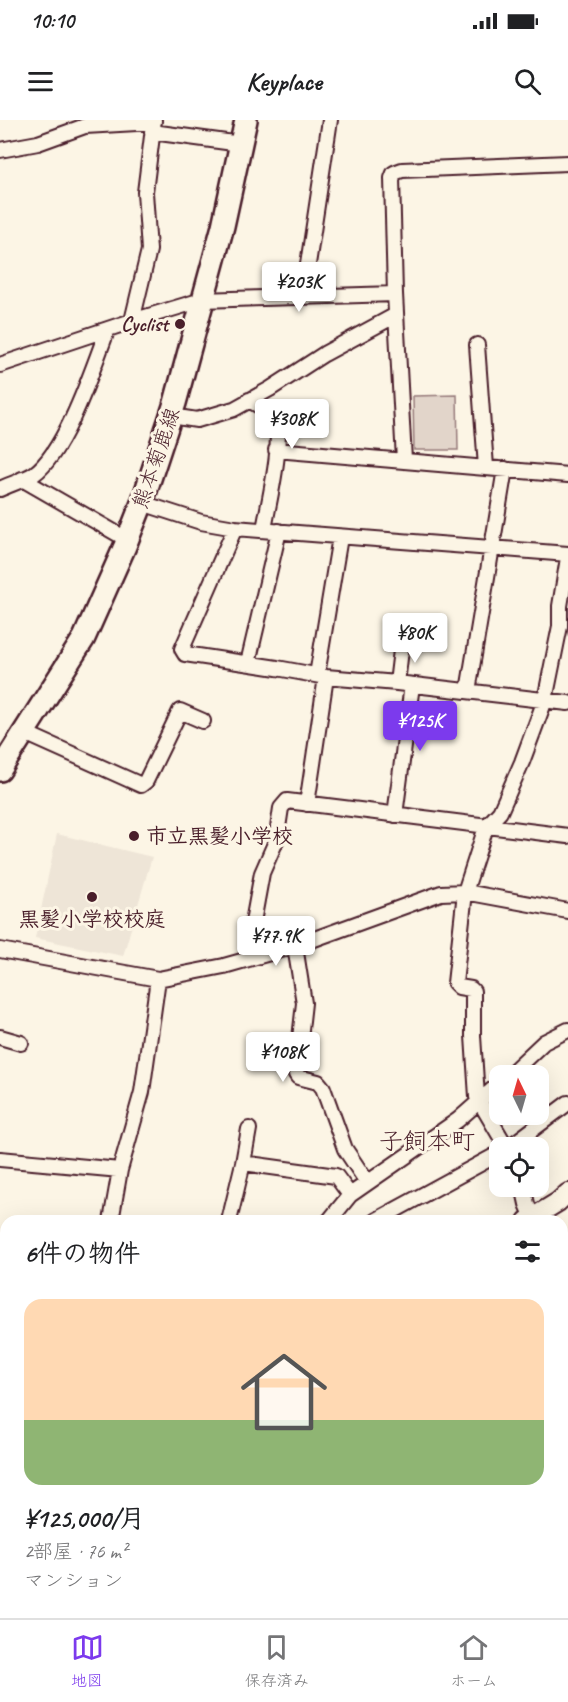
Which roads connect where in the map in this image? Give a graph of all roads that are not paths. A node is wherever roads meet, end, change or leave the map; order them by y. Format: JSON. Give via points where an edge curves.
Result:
{"nodes":[{"id":1,"x":246,"y":120,"type":"edge"},
{"id":2,"x":330,"y":120,"type":"edge"},
{"id":3,"x":153,"y":124,"type":"edge"},
{"id":4,"x":241,"y":144,"type":"junction"},
{"id":5,"x":0,"y":150,"type":"edge"},
{"id":6,"x":568,"y":163,"type":"edge"},
{"id":7,"x":395,"y":294,"type":"junction"},
{"id":8,"x":303,"y":297,"type":"junction"},
{"id":9,"x":202,"y":300,"type":"junction"},
{"id":10,"x":396,"y":315,"type":"junction"},
{"id":11,"x":132,"y":321,"type":"junction"},
{"id":12,"x":107,"y":331,"type":"junction"},
{"id":13,"x":477,"y":345,"type":"dead end"},
{"id":14,"x":0,"y":365,"type":"edge"},
{"id":15,"x":249,"y":400,"type":"junction"},
{"id":16,"x":171,"y":416,"type":"junction"},
{"id":17,"x":276,"y":450,"type":"junction"},
{"id":18,"x":404,"y":460,"type":"junction"},
{"id":19,"x":486,"y":467,"type":"junction"},
{"id":20,"x":505,"y":469,"type":"junction"},
{"id":21,"x":568,"y":475,"type":"edge"},
{"id":22,"x":22,"y":479,"type":"junction"},
{"id":23,"x":0,"y":489,"type":"edge"},
{"id":24,"x":142,"y":503,"type":"junction"},
{"id":25,"x":235,"y":528,"type":"junction"},
{"id":26,"x":264,"y":530,"type":"junction"},
{"id":27,"x":279,"y":531,"type":"junction"},
{"id":28,"x":340,"y":537,"type":"junction"},
{"id":29,"x":128,"y":540,"type":"junction"},
{"id":30,"x":490,"y":548,"type":"junction"},
{"id":31,"x":568,"y":556,"type":"edge"},
{"id":32,"x":402,"y":642,"type":"dead end"},
{"id":33,"x":248,"y":663,"type":"junction"},
{"id":34,"x":322,"y":676,"type":"junction"},
{"id":35,"x":397,"y":683,"type":"junction"},
{"id":36,"x":412,"y":685,"type":"junction"},
{"id":37,"x":468,"y":691,"type":"junction"},
{"id":38,"x":545,"y":700,"type":"junction"},
{"id":39,"x":568,"y":703,"type":"edge"},
{"id":40,"x":203,"y":721,"type":"dead end"},
{"id":41,"x":25,"y":733,"type":"junction"},
{"id":42,"x":0,"y":770,"type":"edge"},
{"id":43,"x":307,"y":804,"type":"junction"},
{"id":44,"x":395,"y":815,"type":"junction"},
{"id":45,"x":486,"y":827,"type":"junction"},
{"id":46,"x":568,"y":836,"type":"edge"},
{"id":47,"x":465,"y":892,"type":"junction"},
{"id":48,"x":568,"y":911,"type":"edge"},
{"id":49,"x":295,"y":946,"type":"junction"},
{"id":50,"x":0,"y":950,"type":"edge"},
{"id":51,"x":249,"y":958,"type":"junction"},
{"id":52,"x":158,"y":979,"type":"junction"},
{"id":53,"x":568,"y":1030,"type":"edge"},
{"id":54,"x":0,"y":1037,"type":"edge"},
{"id":55,"x":21,"y":1043,"type":"dead end"},
{"id":56,"x":520,"y":1065,"type":"edge"},
{"id":57,"x":489,"y":1093,"type":"edge"},
{"id":58,"x":480,"y":1102,"type":"junction"},
{"id":59,"x":568,"y":1103,"type":"edge"},
{"id":60,"x":249,"y":1129,"type":"dead end"},
{"id":61,"x":502,"y":1137,"type":"edge"},
{"id":62,"x":523,"y":1137,"type":"edge"},
{"id":63,"x":0,"y":1159,"type":"edge"},
{"id":64,"x":489,"y":1159,"type":"edge"},
{"id":65,"x":243,"y":1163,"type":"junction"},
{"id":66,"x":120,"y":1170,"type":"junction"},
{"id":67,"x":367,"y":1182,"type":"junction"},
{"id":68,"x":568,"y":1193,"type":"edge"},
{"id":69,"x":350,"y":1195,"type":"junction"},
{"id":70,"x":525,"y":1197,"type":"edge"},
{"id":71,"x":112,"y":1215,"type":"edge"},
{"id":72,"x":230,"y":1215,"type":"edge"},
{"id":73,"x":334,"y":1215,"type":"edge"},
{"id":74,"x":386,"y":1215,"type":"edge"},
{"id":75,"x":529,"y":1215,"type":"edge"},
{"id":76,"x":537,"y":1215,"type":"edge"}],
"edges":[{"from":1,"to":4,"type":"main road","name":"熊本菊鹿線"},
{"from":2,"to":8,"type":"street"},
{"from":3,"to":4,"type":"street"},
{"from":3,"to":5,"type":"street","via":[[85,126],[38,143]]},
{"from":3,"to":11,"type":"street","via":[[145,192],[149,250]]},
{"from":4,"to":9,"type":"main road","name":"熊本菊鹿線"},
{"from":6,"to":7,"type":"street","via":[[394,172]]},
{"from":7,"to":8,"type":"street"},
{"from":7,"to":10,"type":"street"},
{"from":8,"to":9,"type":"street"},
{"from":9,"to":11,"type":"street"},
{"from":9,"to":16,"type":"main road","name":"熊本菊鹿線"},
{"from":10,"to":15,"type":"street"},
{"from":10,"to":18,"type":"street"},
{"from":11,"to":12,"type":"street"},
{"from":12,"to":14,"type":"street"},
{"from":12,"to":22,"type":"street","via":[[77,409],[50,457],[34,474]]},
{"from":13,"to":19,"type":"street"},
{"from":15,"to":16,"type":"street","via":[[234,409],[197,420]]},
{"from":15,"to":17,"type":"street","via":[[275,415]]},
{"from":16,"to":24,"type":"main road","name":"熊本菊鹿線"},
{"from":17,"to":18,"type":"street"},
{"from":17,"to":26,"type":"street"},
{"from":18,"to":19,"type":"street"},
{"from":19,"to":20,"type":"street"},
{"from":20,"to":21,"type":"street"},
{"from":20,"to":30,"type":"street"},
{"from":22,"to":23,"type":"street"},
{"from":22,"to":29,"type":"street"},
{"from":24,"to":25,"type":"street","via":[[201,522]]},
{"from":24,"to":29,"type":"main road","name":"熊本菊鹿線"},
{"from":25,"to":26,"type":"street"},
{"from":25,"to":33,"type":"street","via":[[182,649],[184,654]]},
{"from":26,"to":27,"type":"street"},
{"from":27,"to":28,"type":"street"},
{"from":27,"to":33,"type":"street"},
{"from":28,"to":30,"type":"street"},
{"from":28,"to":34,"type":"street"},
{"from":29,"to":41,"type":"main road","name":"熊本菊鹿線","via":[[84,638]]},
{"from":30,"to":31,"type":"street"},
{"from":30,"to":37,"type":"street"},
{"from":31,"to":38,"type":"street","via":[[560,626]]},
{"from":32,"to":35,"type":"street"},
{"from":33,"to":34,"type":"street"},
{"from":34,"to":35,"type":"street"},
{"from":34,"to":43,"type":"street"},
{"from":35,"to":36,"type":"street"},
{"from":36,"to":37,"type":"street"},
{"from":36,"to":44,"type":"street"},
{"from":37,"to":38,"type":"street"},
{"from":38,"to":39,"type":"street"},
{"from":38,"to":45,"type":"street","via":[[500,812]]},
{"from":40,"to":41,"type":"street","via":[[180,711],[141,785]]},
{"from":41,"to":42,"type":"main road","name":"熊本菊鹿線"},
{"from":43,"to":44,"type":"street"},
{"from":43,"to":51,"type":"street","via":[[283,804],[276,841],[260,882]]},
{"from":44,"to":45,"type":"street"},
{"from":45,"to":46,"type":"street"},
{"from":45,"to":47,"type":"street"},
{"from":47,"to":48,"type":"street"},
{"from":47,"to":49,"type":"street","via":[[441,893]]},
{"from":47,"to":58,"type":"street","via":[[455,983],[473,991],[476,1088]]},
{"from":49,"to":51,"type":"street"},
{"from":49,"to":67,"type":"street","via":[[304,1003],[296,1074],[318,1082],[323,1088],[345,1149]]},
{"from":50,"to":52,"type":"street"},
{"from":51,"to":52,"type":"street"},
{"from":52,"to":66,"type":"street","via":[[142,1092]]},
{"from":53,"to":56,"type":"street","via":[[544,1042]]},
{"from":54,"to":55,"type":"street"},
{"from":57,"to":58,"type":"street"},
{"from":58,"to":61,"type":"street"},
{"from":58,"to":67,"type":"street"},
{"from":59,"to":62,"type":"street"},
{"from":60,"to":65,"type":"street"},
{"from":63,"to":66,"type":"street"},
{"from":64,"to":74,"type":"street"},
{"from":65,"to":69,"type":"street","via":[[336,1176]]},
{"from":65,"to":72,"type":"street"},
{"from":66,"to":71,"type":"street"},
{"from":67,"to":69,"type":"street"},
{"from":68,"to":76,"type":"main road"},
{"from":69,"to":73,"type":"street"},
{"from":70,"to":75,"type":"street"}]}
